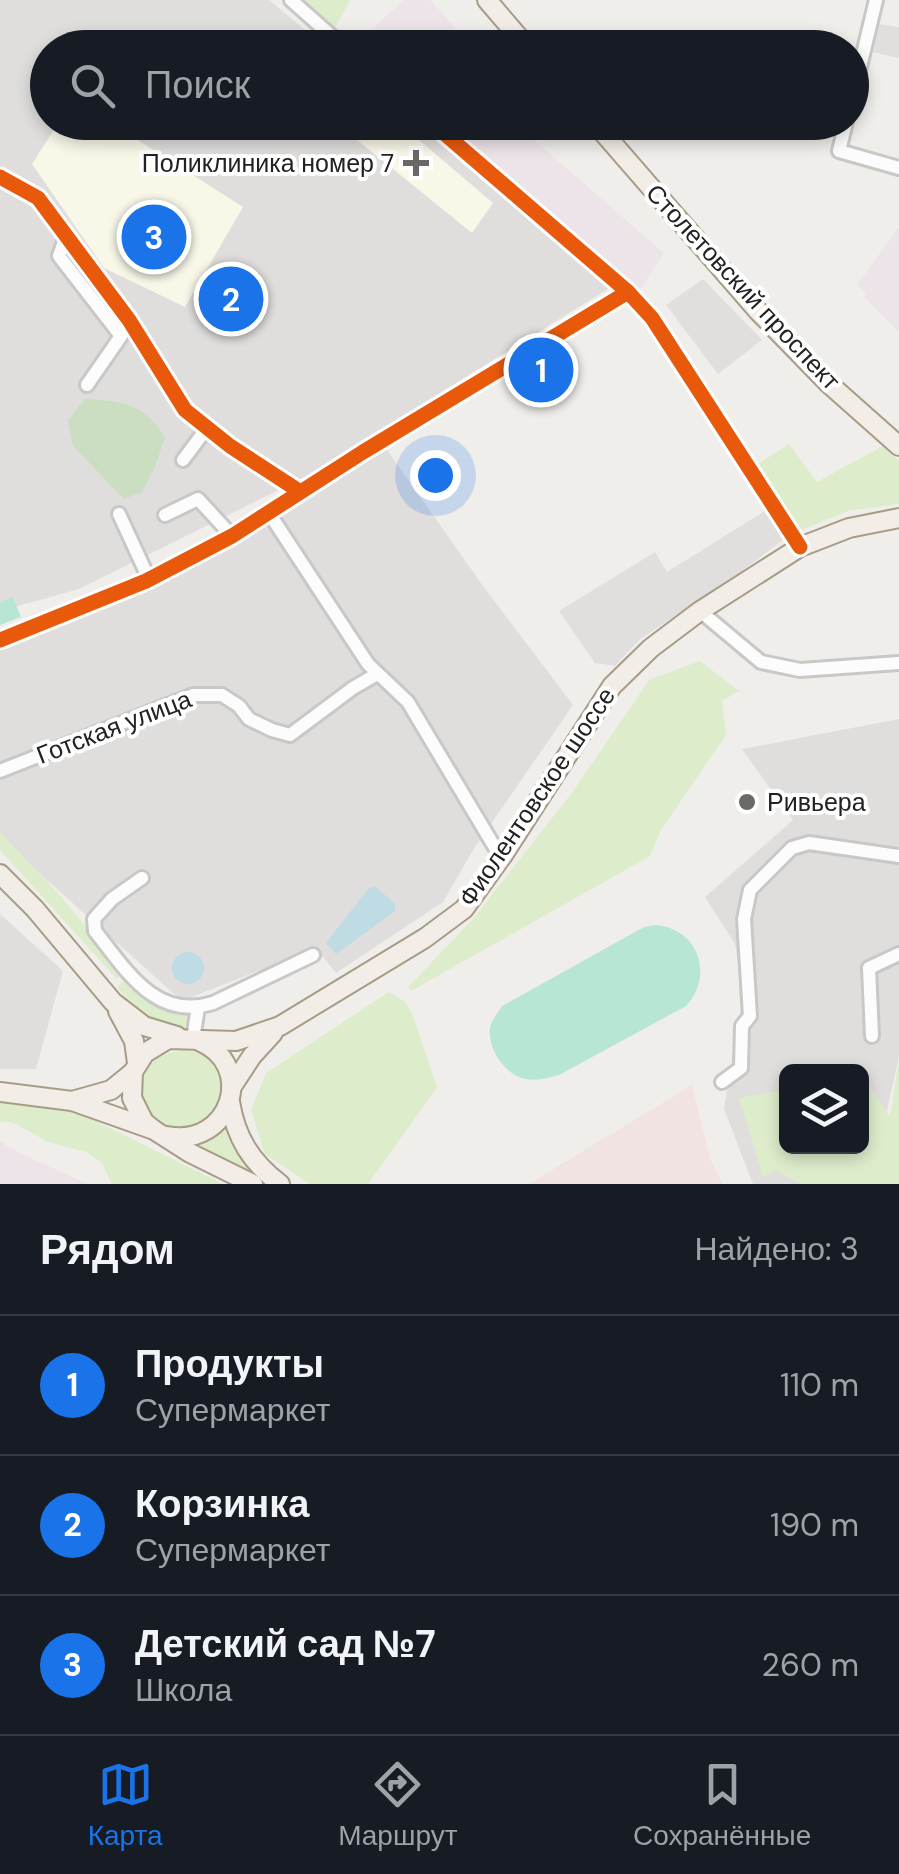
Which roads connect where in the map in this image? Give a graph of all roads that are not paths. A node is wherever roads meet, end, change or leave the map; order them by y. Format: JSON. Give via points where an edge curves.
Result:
{"nodes":[{"id":1,"x":290,"y":0,"type":"edge"},
{"id":2,"x":487,"y":0,"type":"edge"},
{"id":3,"x":876,"y":0,"type":"edge"},
{"id":4,"x":325,"y":30,"type":"edge"},
{"id":5,"x":513,"y":30,"type":"edge"},
{"id":6,"x":869,"y":30,"type":"edge"},
{"id":7,"x":452,"y":140,"type":"edge"},
{"id":8,"x":610,"y":140,"type":"edge"},
{"id":9,"x":842,"y":140,"type":"edge"},
{"id":10,"x":899,"y":168,"type":"edge"},
{"id":11,"x":0,"y":177,"type":"edge"},
{"id":12,"x":66,"y":236,"type":"junction"},
{"id":13,"x":628,"y":292,"type":"junction"},
{"id":14,"x":88,"y":385,"type":"dead end"},
{"id":15,"x":208,"y":428,"type":"junction"},
{"id":16,"x":899,"y":446,"type":"edge"},
{"id":17,"x":182,"y":460,"type":"dead end"},
{"id":18,"x":299,"y":491,"type":"junction"},
{"id":19,"x":269,"y":513,"type":"junction"},
{"id":20,"x":118,"y":514,"type":"dead end"},
{"id":21,"x":165,"y":515,"type":"dead end"},
{"id":22,"x":899,"y":518,"type":"edge"},
{"id":23,"x":232,"y":536,"type":"junction"},
{"id":24,"x":800,"y":547,"type":"junction"},
{"id":25,"x":149,"y":579,"type":"junction"},
{"id":26,"x":700,"y":611,"type":"junction"},
{"id":27,"x":0,"y":640,"type":"edge"},
{"id":28,"x":899,"y":663,"type":"edge"},
{"id":29,"x":377,"y":674,"type":"junction"},
{"id":30,"x":0,"y":771,"type":"edge"},
{"id":31,"x":503,"y":855,"type":"junction"},
{"id":32,"x":899,"y":856,"type":"edge"},
{"id":33,"x":0,"y":874,"type":"edge"},
{"id":34,"x":142,"y":878,"type":"dead end"},
{"id":35,"x":899,"y":954,"type":"edge"},
{"id":36,"x":313,"y":955,"type":"dead end"},
{"id":37,"x":113,"y":1002,"type":"junction"},
{"id":38,"x":198,"y":1007,"type":"junction"},
{"id":39,"x":280,"y":1026,"type":"junction"},
{"id":40,"x":872,"y":1036,"type":"dead end"},
{"id":41,"x":187,"y":1038,"type":"junction"},
{"id":42,"x":135,"y":1068,"type":"junction"},
{"id":43,"x":722,"y":1082,"type":"dead end"},
{"id":44,"x":0,"y":1092,"type":"edge"},
{"id":45,"x":230,"y":1095,"type":"junction"},
{"id":46,"x":72,"y":1101,"type":"junction"},
{"id":47,"x":160,"y":1133,"type":"junction"},
{"id":48,"x":253,"y":1184,"type":"edge"},
{"id":49,"x":280,"y":1184,"type":"edge"}],
"edges":[{"from":1,"to":4,"type":"street"},
{"from":2,"to":5,"type":"main road"},
{"from":3,"to":6,"type":"street"},
{"from":7,"to":13,"type":"street"},
{"from":8,"to":16,"type":"main road","name":"Столетовский проспект","via":[[758,311]]},
{"from":9,"to":10,"type":"street","via":[[839,151]]},
{"from":11,"to":12,"type":"street","via":[[38,198]]},
{"from":12,"to":14,"type":"street","via":[[59,256],[121,336]]},
{"from":12,"to":15,"type":"street","via":[[185,410]]},
{"from":13,"to":18,"type":"street"},
{"from":13,"to":24,"type":"street","via":[[652,318]]},
{"from":15,"to":17,"type":"street"},
{"from":15,"to":18,"type":"street"},
{"from":18,"to":19,"type":"street"},
{"from":19,"to":23,"type":"street"},
{"from":19,"to":29,"type":"street"},
{"from":20,"to":25,"type":"street"},
{"from":21,"to":23,"type":"street","via":[[198,499]]},
{"from":22,"to":24,"type":"main road","name":"Фиолентовское шоссе"},
{"from":23,"to":25,"type":"street"},
{"from":24,"to":26,"type":"main road","name":"Фиолентовское шоссе"},
{"from":25,"to":27,"type":"street"},
{"from":26,"to":28,"type":"street","via":[[761,662],[800,670]]},
{"from":26,"to":31,"type":"main road","name":"Фиолентовское шоссе","via":[[612,686]]},
{"from":29,"to":30,"type":"street","name":"Готская улица","via":[[290,734],[249,720],[222,695],[193,695]]},
{"from":29,"to":31,"type":"street","via":[[408,702]]},
{"from":31,"to":39,"type":"main road","name":"Фиолентовское шоссе","via":[[464,909]]},
{"from":32,"to":43,"type":"street","via":[[810,843],[792,848],[750,890],[744,918],[750,1016],[742,1026],[740,1068]]},
{"from":33,"to":37,"type":"main road"},
{"from":34,"to":38,"type":"street","via":[[94,919],[95,931],[145,989],[166,1004]]},
{"from":35,"to":40,"type":"street","via":[[869,968]]},
{"from":36,"to":38,"type":"street"},
{"from":37,"to":41,"type":"main road","via":[[144,1026]]},
{"from":37,"to":42,"type":"main road","via":[[134,1042]]},
{"from":38,"to":41,"type":"street"},
{"from":39,"to":41,"type":"main road","name":"Фиолентовское шоссе","via":[[236,1041]]},
{"from":39,"to":45,"type":"main road","name":"Фиолентовское шоссе","via":[[252,1056]]},
{"from":41,"to":42,"type":"main road","name":"Фиолентовское шоссе","via":[[156,1044]]},
{"from":41,"to":45,"type":"main road","via":[[216,1052],[230,1075]]},
{"from":42,"to":46,"type":"main road","name":"Фиолентовское шоссе","via":[[110,1090]]},
{"from":42,"to":47,"type":"main road","via":[[136,1111]]},
{"from":44,"to":46,"type":"main road","name":"Фиолентовское шоссе"},
{"from":45,"to":47,"type":"main road","name":"Фиолентовское шоссе","via":[[224,1114],[205,1132],[179,1138]]},
{"from":45,"to":49,"type":"main road","via":[[242,1144]]},
{"from":46,"to":47,"type":"main road","name":"Фиолентовское шоссе"},
{"from":47,"to":48,"type":"main road","name":"Фиолентовское шоссе"}]}
